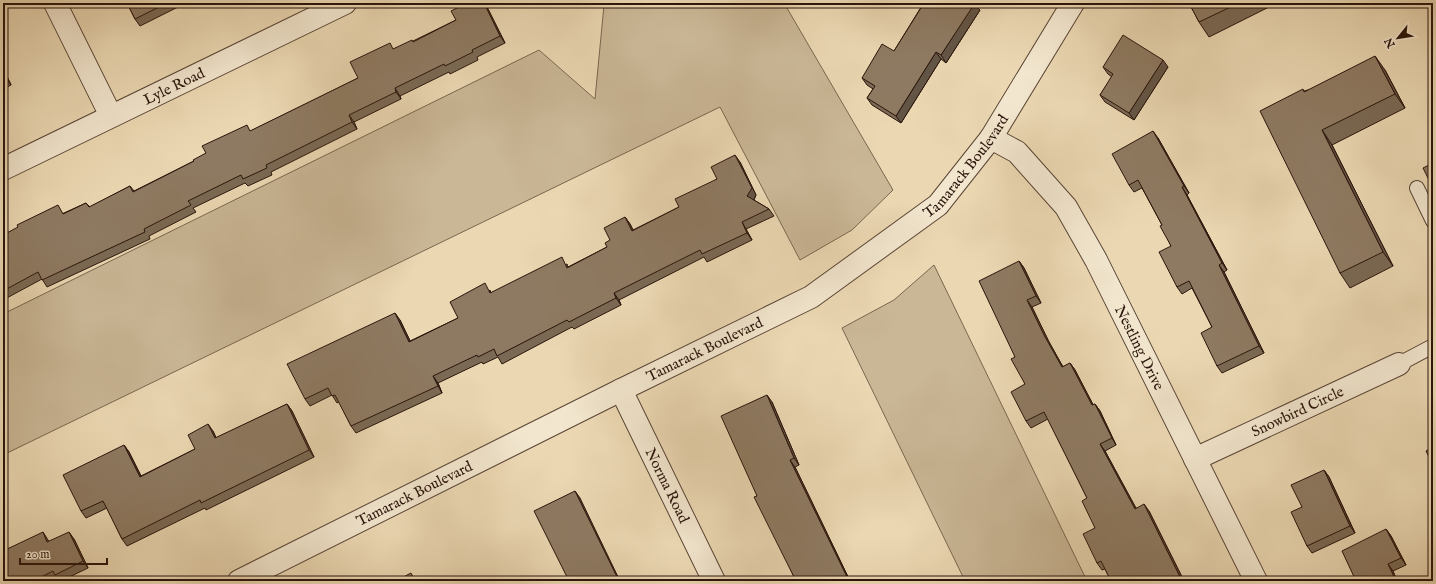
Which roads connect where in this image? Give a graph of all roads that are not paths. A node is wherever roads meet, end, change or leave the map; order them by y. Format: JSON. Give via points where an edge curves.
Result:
{"nodes":[{"id":1,"x":55,"y":3,"type":"edge"},
{"id":2,"x":345,"y":3,"type":"edge"},
{"id":3,"x":1073,"y":3,"type":"edge"},
{"id":4,"x":111,"y":116,"type":"junction"},
{"id":5,"x":991,"y":138,"type":"junction"},
{"id":6,"x":3,"y":169,"type":"edge"},
{"id":7,"x":1417,"y":188,"type":"dead end"},
{"id":8,"x":1433,"y":221,"type":"edge"},
{"id":9,"x":1433,"y":346,"type":"edge"},
{"id":10,"x":1399,"y":364,"type":"joint"},
{"id":11,"x":621,"y":390,"type":"junction"},
{"id":12,"x":1196,"y":459,"type":"junction"},
{"id":13,"x":239,"y":581,"type":"edge"},
{"id":14,"x":714,"y":581,"type":"edge"},
{"id":15,"x":1256,"y":581,"type":"edge"}],
"edges":[{"from":1,"to":4,"type":"street"},
{"from":2,"to":4,"type":"street","name":"Lyle Road"},
{"from":3,"to":5,"type":"street","name":"Tamarack Boulevard"},
{"from":4,"to":6,"type":"street","name":"Lyle Road"},
{"from":5,"to":11,"type":"street","name":"Tamarack Boulevard","via":[[938,205],[811,297]]},
{"from":5,"to":12,"type":"street","name":"Nestling Drive","via":[[1017,152],[1066,207],[1096,260]]},
{"from":7,"to":8,"type":"lane"},
{"from":9,"to":10,"type":"lane"},
{"from":10,"to":12,"type":"street","name":"Snowbird Circle"},
{"from":11,"to":13,"type":"street","name":"Tamarack Boulevard"},
{"from":11,"to":14,"type":"street","name":"Norma Road"},
{"from":12,"to":15,"type":"street","name":"Nestling Drive"}]}
